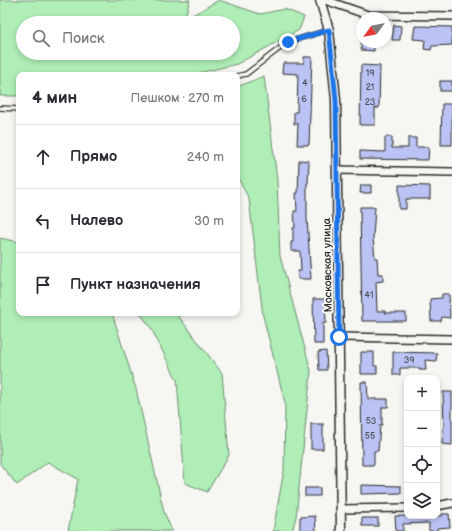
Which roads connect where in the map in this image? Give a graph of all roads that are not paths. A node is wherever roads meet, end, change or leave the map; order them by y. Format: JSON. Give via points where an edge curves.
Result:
{"nodes":[{"id":1,"x":320,"y":0,"type":"edge"},
{"id":2,"x":325,"y":0,"type":"edge"},
{"id":3,"x":452,"y":16,"type":"edge"},
{"id":4,"x":329,"y":30,"type":"junction"},
{"id":5,"x":240,"y":75,"type":"edge"},
{"id":6,"x":0,"y":108,"type":"edge"},
{"id":7,"x":16,"y":109,"type":"edge"},
{"id":8,"x":337,"y":170,"type":"junction"},
{"id":9,"x":452,"y":172,"type":"edge"},
{"id":10,"x":339,"y":337,"type":"junction"},
{"id":11,"x":452,"y":339,"type":"edge"},
{"id":12,"x":452,"y":503,"type":"edge"},
{"id":13,"x":440,"y":505,"type":"edge"},
{"id":14,"x":404,"y":508,"type":"edge"},
{"id":15,"x":341,"y":509,"type":"junction"},
{"id":16,"x":341,"y":531,"type":"edge"}],
"edges":[{"from":1,"to":4,"type":"street","name":"Московская улица"},
{"from":2,"to":3,"type":"street","via":[[368,15]]},
{"from":4,"to":5,"type":"lane","via":[[288,42],[246,74]]},
{"from":4,"to":8,"type":"street","name":"Московская улица","via":[[336,100]]},
{"from":6,"to":7,"type":"lane"},
{"from":8,"to":9,"type":"street"},
{"from":8,"to":10,"type":"street","name":"Московская улица"},
{"from":10,"to":11,"type":"street"},
{"from":10,"to":15,"type":"street","name":"Московская улица"},
{"from":12,"to":13,"type":"street"},
{"from":14,"to":15,"type":"street"},
{"from":15,"to":16,"type":"street","name":"Московская улица"}]}
